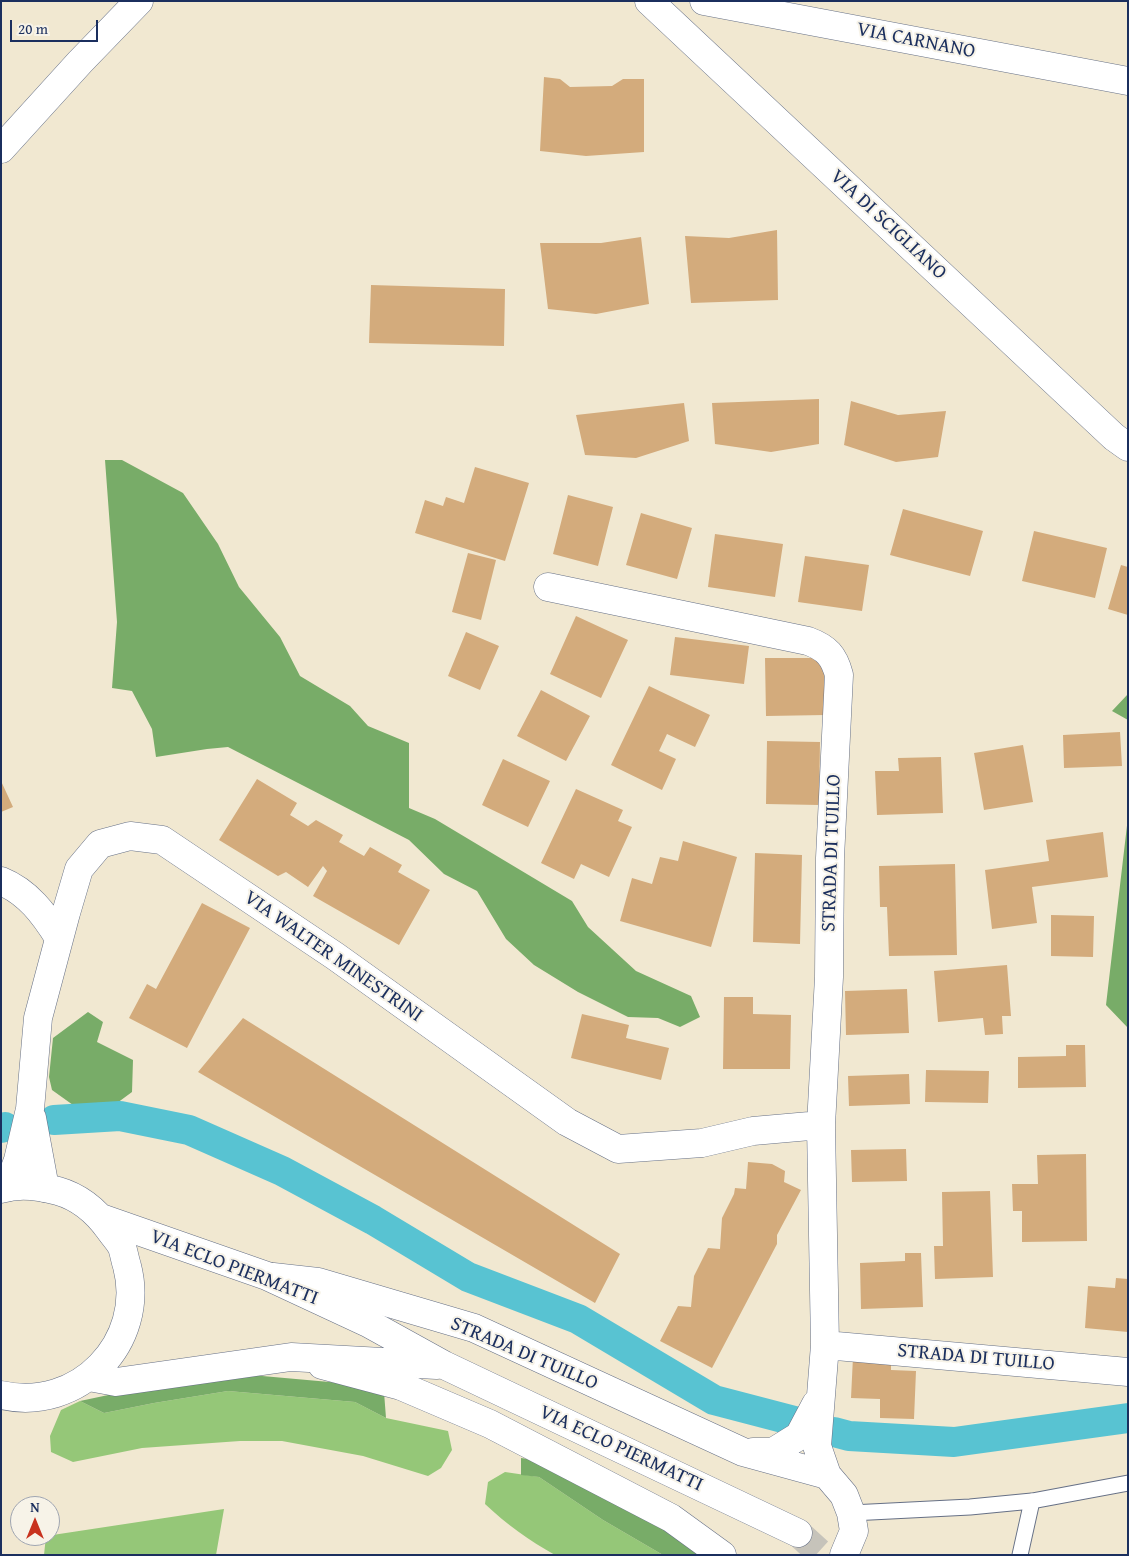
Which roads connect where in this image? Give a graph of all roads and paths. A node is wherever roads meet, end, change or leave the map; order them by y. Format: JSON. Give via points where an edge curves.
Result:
{"nodes":[{"id":1,"x":139,"y":1,"type":"edge"},
{"id":2,"x":649,"y":1,"type":"edge"},
{"id":3,"x":704,"y":1,"type":"edge"},
{"id":4,"x":1128,"y":81,"type":"edge"},
{"id":5,"x":1,"y":149,"type":"edge"},
{"id":6,"x":1128,"y":447,"type":"edge"},
{"id":7,"x":548,"y":587,"type":"dead end"},
{"id":8,"x":1,"y":881,"type":"edge"},
{"id":9,"x":59,"y":938,"type":"junction"},
{"id":10,"x":30,"y":1109,"type":"junction"},
{"id":11,"x":821,"y":1125,"type":"junction"},
{"id":12,"x":4,"y":1188,"type":"edge"},
{"id":13,"x":44,"y":1188,"type":"junction"},
{"id":14,"x":101,"y":1218,"type":"junction"},
{"id":15,"x":267,"y":1276,"type":"junction"},
{"id":16,"x":825,"y":1345,"type":"junction"},
{"id":17,"x":291,"y":1357,"type":"junction"},
{"id":18,"x":444,"y":1365,"type":"junction"},
{"id":19,"x":1128,"y":1372,"type":"edge"},
{"id":20,"x":89,"y":1377,"type":"junction"},
{"id":21,"x":1,"y":1396,"type":"edge"},
{"id":22,"x":821,"y":1396,"type":"junction"},
{"id":23,"x":743,"y":1452,"type":"junction"},
{"id":24,"x":827,"y":1475,"type":"junction"},
{"id":25,"x":1128,"y":1483,"type":"edge"},
{"id":26,"x":1032,"y":1501,"type":"junction"},
{"id":27,"x":850,"y":1513,"type":"junction"},
{"id":28,"x":798,"y":1533,"type":"tunnel mouth"},
{"id":29,"x":722,"y":1555,"type":"edge"},
{"id":30,"x":844,"y":1555,"type":"edge"},
{"id":31,"x":1020,"y":1555,"type":"edge"}],
"edges":[{"from":1,"to":5,"type":"street"},
{"from":2,"to":6,"type":"street","name":"VIA DI SCIGLIANO"},
{"from":3,"to":4,"type":"street","name":"VIA CARNANO"},
{"from":7,"to":11,"type":"street","name":"STRADA DI TUILLO","via":[[808,641],[819,645],[836,663],[839,676]]},
{"from":8,"to":9,"type":"street","via":[[30,898]]},
{"from":9,"to":10,"type":"street","name":"VIA WALTER MINESTRINI","via":[[38,1018]]},
{"from":9,"to":11,"type":"street","name":"VIA WALTER MINESTRINI","via":[[79,869],[100,844],[130,836],[162,840],[335,956],[567,1122],[618,1149],[702,1143],[753,1131]]},
{"from":10,"to":12,"type":"street","name":"VIA WALTER MINESTRINI","via":[[18,1160]]},
{"from":10,"to":13,"type":"street","name":"VIA WALTER MINESTRINI"},
{"from":11,"to":16,"type":"street","name":"STRADA DI TUILLO"},
{"from":12,"to":13,"type":"street","name":"VIA ECLO PIERMATTI"},
{"from":13,"to":14,"type":"street","name":"VIA ECLO PIERMATTI","via":[[65,1193]]},
{"from":14,"to":15,"type":"street","name":"VIA ECLO PIERMATTI"},
{"from":14,"to":20,"type":"street","name":"VIA ECLO PIERMATTI","via":[[122,1247],[131,1282],[128,1318],[114,1351]]},
{"from":15,"to":18,"type":"street","name":"VIA ECLO PIERMATTI","via":[[368,1323]]},
{"from":15,"to":23,"type":"street","name":"STRADA DI TUILLO","via":[[318,1282],[474,1328]]},
{"from":16,"to":19,"type":"street","name":"STRADA DI TUILLO"},
{"from":16,"to":22,"type":"street","name":"STRADA DI TUILLO"},
{"from":17,"to":18,"type":"street","name":"VIA ECLO PIERMATTI"},
{"from":17,"to":20,"type":"street","name":"VIA ECLO PIERMATTI","via":[[116,1382]]},
{"from":17,"to":29,"type":"street","via":[[401,1386],[490,1424],[671,1518]]},
{"from":18,"to":28,"type":"street","name":"VIA ECLO PIERMATTI"},
{"from":20,"to":21,"type":"street","name":"VIA ECLO PIERMATTI","via":[[56,1394],[35,1398]]},
{"from":22,"to":23,"type":"street","name":"STRADA DI TUILLO","via":[[799,1436],[773,1452]]},
{"from":22,"to":24,"type":"street","name":"STRADA DI TUILLO","via":[[817,1446]]},
{"from":23,"to":24,"type":"street","name":"STRADA DI TUILLO"},
{"from":24,"to":27,"type":"street","name":"STRADA DI TUILLO","via":[[844,1495]]},
{"from":25,"to":26,"type":"lane"},
{"from":26,"to":27,"type":"lane"},
{"from":26,"to":31,"type":"lane"},
{"from":27,"to":30,"type":"street","name":"STRADA DI TUILLO","via":[[854,1531]]}]}
